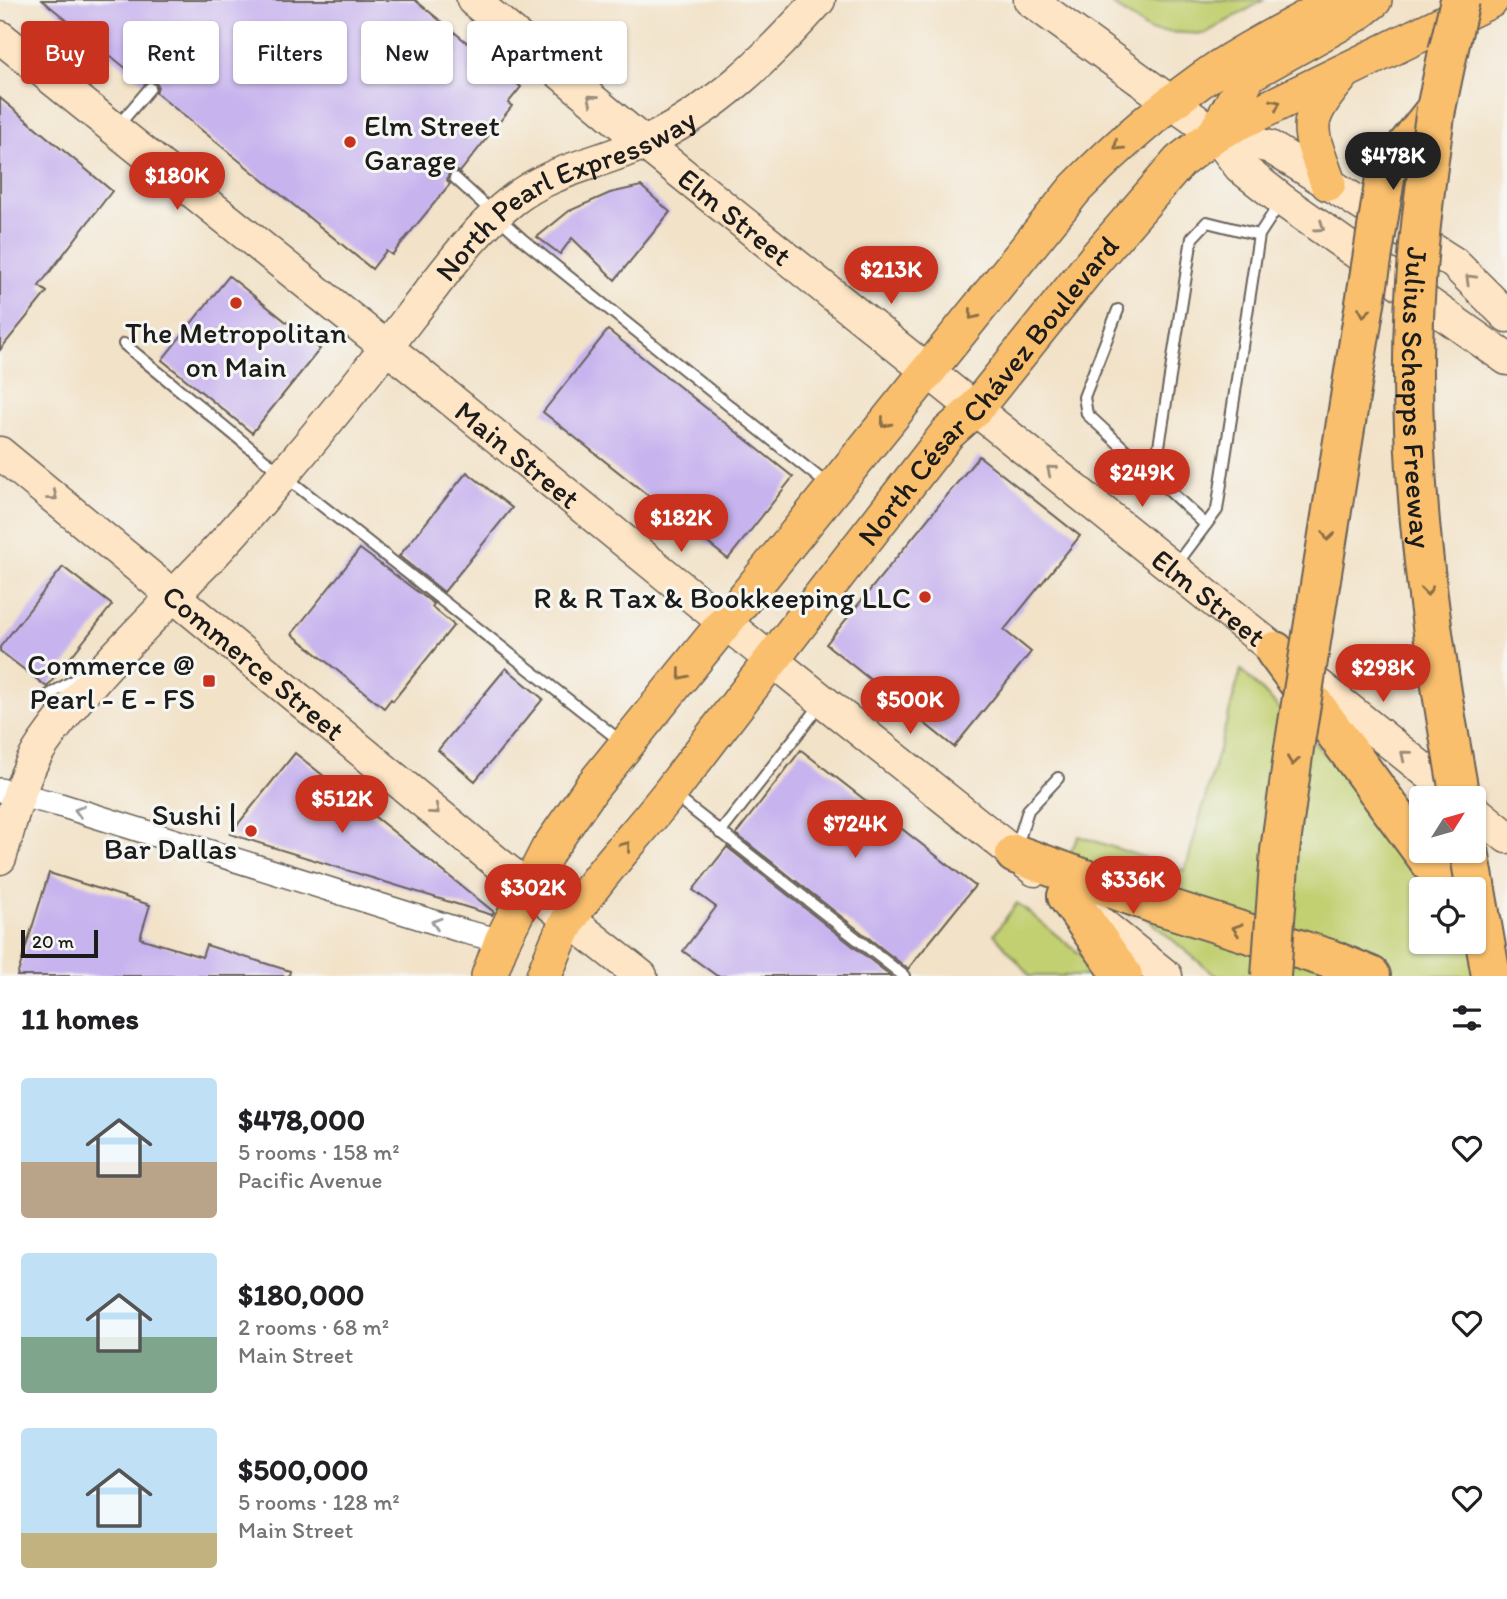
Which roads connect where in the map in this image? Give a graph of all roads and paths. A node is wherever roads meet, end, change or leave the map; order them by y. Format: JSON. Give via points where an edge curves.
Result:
{"nodes":[{"id":1,"x":473,"y":0,"type":"edge"},
{"id":2,"x":820,"y":0,"type":"edge"},
{"id":3,"x":1030,"y":0,"type":"edge"},
{"id":4,"x":1338,"y":0,"type":"edge"},
{"id":5,"x":1374,"y":0,"type":"edge"},
{"id":6,"x":1460,"y":0,"type":"edge"},
{"id":7,"x":1491,"y":0,"type":"edge"},
{"id":8,"x":0,"y":37,"type":"edge"},
{"id":9,"x":1346,"y":70,"type":"junction"},
{"id":10,"x":150,"y":88,"type":"dead end"},
{"id":11,"x":1170,"y":103,"type":"junction"},
{"id":12,"x":1436,"y":109,"type":"junction"},
{"id":13,"x":115,"y":129,"type":"junction"},
{"id":14,"x":1215,"y":134,"type":"junction"},
{"id":15,"x":644,"y":143,"type":"junction"},
{"id":16,"x":455,"y":178,"type":"dead end"},
{"id":17,"x":1328,"y":183,"type":"junction"},
{"id":18,"x":1282,"y":200,"type":"junction"},
{"id":19,"x":495,"y":214,"type":"junction"},
{"id":20,"x":1259,"y":235,"type":"junction"},
{"id":21,"x":1118,"y":310,"type":"dead end"},
{"id":22,"x":1507,"y":316,"type":"edge"},
{"id":23,"x":124,"y":344,"type":"dead end"},
{"id":24,"x":387,"y":347,"type":"junction"},
{"id":25,"x":1507,"y":359,"type":"edge"},
{"id":26,"x":928,"y":370,"type":"junction"},
{"id":27,"x":975,"y":409,"type":"junction"},
{"id":28,"x":0,"y":453,"type":"edge"},
{"id":29,"x":283,"y":475,"type":"junction"},
{"id":30,"x":1154,"y":478,"type":"junction"},
{"id":31,"x":832,"y":489,"type":"junction"},
{"id":32,"x":1206,"y":525,"type":"junction"},
{"id":33,"x":1174,"y":569,"type":"junction"},
{"id":34,"x":174,"y":596,"type":"junction"},
{"id":35,"x":724,"y":622,"type":"junction"},
{"id":36,"x":1275,"y":651,"type":"junction"},
{"id":37,"x":772,"y":659,"type":"junction"},
{"id":38,"x":823,"y":701,"type":"junction"},
{"id":39,"x":625,"y":745,"type":"junction"},
{"id":40,"x":1058,"y":778,"type":"dead end"},
{"id":41,"x":1444,"y":786,"type":"edge"},
{"id":42,"x":1457,"y":786,"type":"edge"},
{"id":43,"x":10,"y":792,"type":"edge"},
{"id":44,"x":670,"y":792,"type":"junction"},
{"id":45,"x":1486,"y":820,"type":"edge"},
{"id":46,"x":720,"y":833,"type":"junction"},
{"id":47,"x":1409,"y":834,"type":"edge"},
{"id":48,"x":1507,"y":837,"type":"edge"},
{"id":49,"x":1015,"y":853,"type":"junction"},
{"id":50,"x":0,"y":858,"type":"edge"},
{"id":51,"x":1471,"y":863,"type":"edge"},
{"id":52,"x":528,"y":887,"type":"junction"},
{"id":53,"x":1067,"y":896,"type":"junction"},
{"id":54,"x":569,"y":919,"type":"junction"},
{"id":55,"x":1486,"y":935,"type":"edge"},
{"id":56,"x":502,"y":941,"type":"junction"},
{"id":57,"x":1507,"y":963,"type":"edge"},
{"id":58,"x":489,"y":976,"type":"edge"},
{"id":59,"x":544,"y":976,"type":"edge"},
{"id":60,"x":640,"y":976,"type":"edge"},
{"id":61,"x":904,"y":976,"type":"edge"},
{"id":62,"x":1123,"y":976,"type":"edge"},
{"id":63,"x":1166,"y":976,"type":"edge"},
{"id":64,"x":1271,"y":976,"type":"edge"},
{"id":65,"x":1371,"y":976,"type":"edge"},
{"id":66,"x":1491,"y":976,"type":"edge"}],
"edges":[{"from":15,"to":1,"type":"main road","name":"Elm Street","one_way":true},
{"from":2,"to":15,"type":"main road","name":"North Pearl Expressway","via":[[724,94]]},
{"from":3,"to":11,"type":"main road"},
{"from":4,"to":11,"type":"main road","name":"North César Chávez Boulevard","via":[[1231,60]]},
{"from":5,"to":14,"type":"main road","via":[[1249,74]]},
{"from":6,"to":12,"type":"highway","name":"Julius Schepps Freeway","bridge":true},
{"from":7,"to":9,"type":"main road"},
{"from":8,"to":13,"type":"main road","name":"Main Street"},
{"from":14,"to":9,"type":"main road","one_way":true},
{"from":9,"to":17,"type":"main road","via":[[1316,107],[1312,120],[1311,134]]},
{"from":10,"to":13,"type":"lane"},
{"from":11,"to":14,"type":"main road"},
{"from":11,"to":26,"type":"main road","name":"North César Chávez Boulevard","one_way":true,"via":[[1136,129],[1076,189]]},
{"from":12,"to":42,"type":"highway","name":"Julius Schepps Freeway","one_way":true,"bridge":true,"via":[[1416,276],[1414,425],[1430,612]]},
{"from":12,"to":64,"type":"highway","one_way":true,"bridge":true,"via":[[1386,172],[1294,748],[1280,851]]},
{"from":13,"to":24,"type":"main road","name":"Main Street"},
{"from":14,"to":17,"type":"main road","via":[[1270,147]]},
{"from":14,"to":18,"type":"main road","via":[[1240,167]]},
{"from":14,"to":27,"type":"main road","name":"North César Chávez Boulevard","via":[[1180,161]]},
{"from":15,"to":19,"type":"main road","name":"North Pearl Expressway","via":[[564,171]]},
{"from":15,"to":26,"type":"main road","name":"Elm Street"},
{"from":16,"to":19,"type":"lane"},
{"from":22,"to":17,"type":"main road","one_way":true,"via":[[1454,263]]},
{"from":18,"to":20,"type":"lane"},
{"from":18,"to":25,"type":"main road","one_way":true},
{"from":19,"to":24,"type":"main road","name":"North Pearl Expressway","via":[[452,261]]},
{"from":19,"to":31,"type":"lane"},
{"from":20,"to":30,"type":"lane","via":[[1208,222],[1192,238]]},
{"from":20,"to":32,"type":"lane","via":[[1217,510]]},
{"from":21,"to":30,"type":"lane","via":[[1084,397],[1087,414]]},
{"from":23,"to":29,"type":"lane"},
{"from":24,"to":29,"type":"main road","name":"North Pearl Expressway"},
{"from":24,"to":35,"type":"main road","name":"Main Street"},
{"from":26,"to":27,"type":"main road","name":"Elm Street"},
{"from":26,"to":31,"type":"main road","name":"North César Chávez Boulevard","one_way":true},
{"from":33,"to":27,"type":"main road","name":"Elm Street","one_way":true},
{"from":27,"to":37,"type":"main road","name":"North César Chávez Boulevard","via":[[947,433]]},
{"from":28,"to":34,"type":"main road","name":"Commerce Street","one_way":true},
{"from":29,"to":34,"type":"main road","name":"North Pearl Expressway"},
{"from":29,"to":39,"type":"lane"},
{"from":30,"to":32,"type":"lane"},
{"from":31,"to":35,"type":"main road","name":"North César Chávez Boulevard"},
{"from":32,"to":33,"type":"lane"},
{"from":33,"to":36,"type":"main road","name":"Elm Street"},
{"from":34,"to":43,"type":"main road","name":"North Pearl Expressway","via":[[66,715]]},
{"from":34,"to":52,"type":"main road","name":"Commerce Street","one_way":true},
{"from":35,"to":37,"type":"main road","name":"Main Street"},
{"from":35,"to":39,"type":"main road","name":"North César Chávez Boulevard","one_way":true},
{"from":41,"to":36,"type":"main road","name":"Elm Street","one_way":true},
{"from":36,"to":47,"type":"highway"},
{"from":37,"to":38,"type":"main road","name":"Main Street"},
{"from":37,"to":44,"type":"main road","name":"North César Chávez Boulevard"},
{"from":38,"to":46,"type":"lane"},
{"from":38,"to":49,"type":"main road","name":"Main Street"},
{"from":39,"to":52,"type":"main road","name":"North César Chávez Boulevard","via":[[557,834]]},
{"from":40,"to":49,"type":"lane","via":[[1028,810]]},
{"from":43,"to":50,"type":"main road","name":"North Pearl Expressway"},
{"from":56,"to":43,"type":"street","one_way":true},
{"from":44,"to":46,"type":"lane"},
{"from":54,"to":44,"type":"main road","name":"North César Chávez Boulevard","one_way":true},
{"from":45,"to":48,"type":"main road"},
{"from":46,"to":61,"type":"lane"},
{"from":49,"to":53,"type":"main road","name":"Main Street"},
{"from":65,"to":49,"type":"highway","one_way":true},
{"from":51,"to":66,"type":"highway","bridge":true},
{"from":52,"to":54,"type":"main road","name":"Commerce Street"},
{"from":52,"to":56,"type":"main road","name":"North César Chávez Boulevard"},
{"from":53,"to":62,"type":"highway"},
{"from":53,"to":63,"type":"main road","name":"Main Street"},
{"from":54,"to":59,"type":"main road","name":"North César Chávez Boulevard"},
{"from":54,"to":60,"type":"main road","name":"Commerce Street"},
{"from":55,"to":57,"type":"highway"},
{"from":56,"to":58,"type":"main road","name":"North César Chávez Boulevard"}]}
